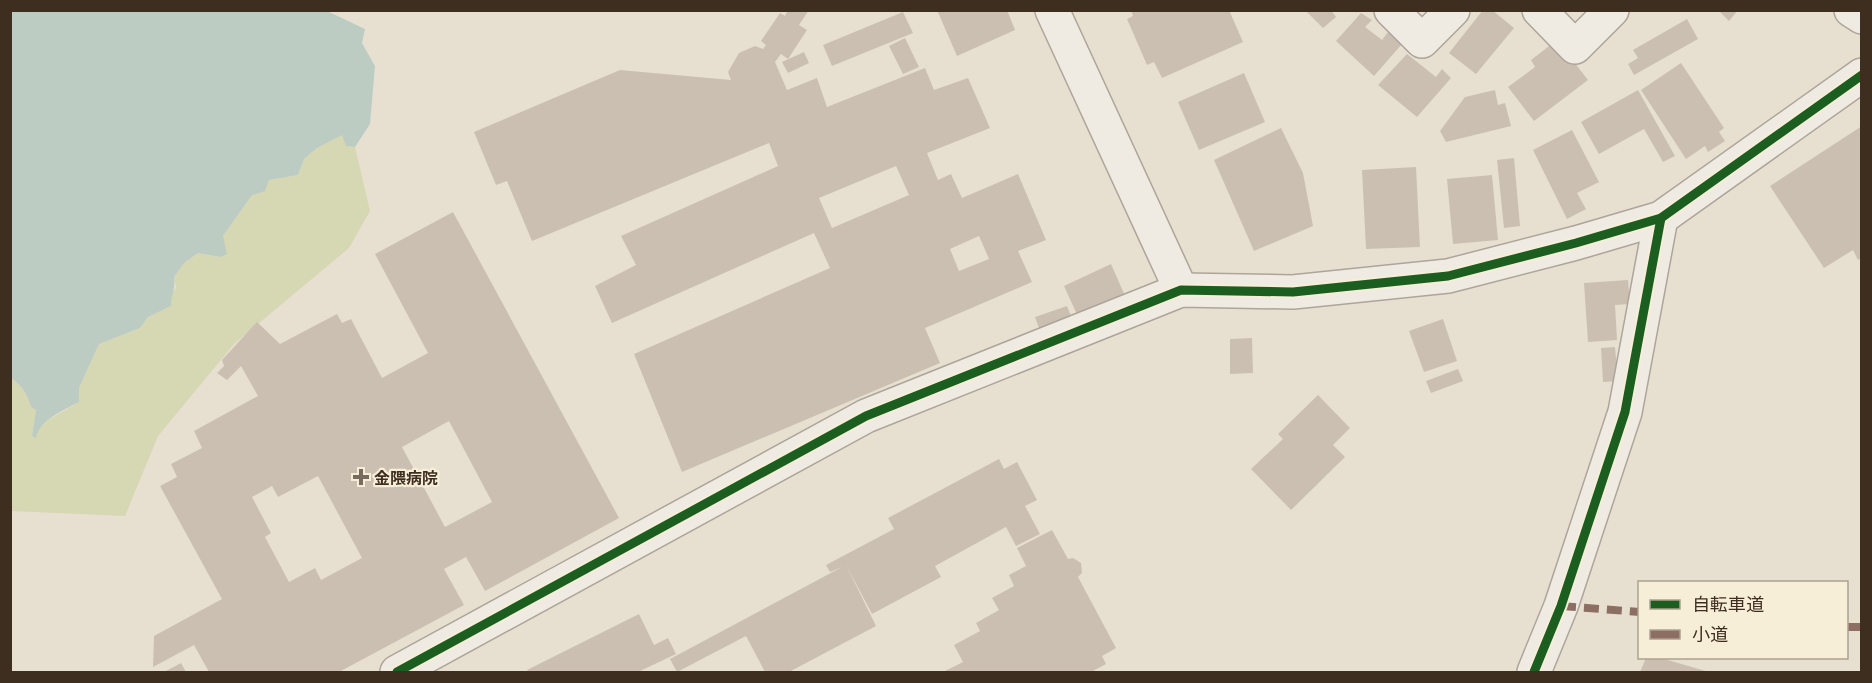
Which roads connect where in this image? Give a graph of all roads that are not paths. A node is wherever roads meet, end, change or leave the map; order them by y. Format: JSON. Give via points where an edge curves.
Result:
{"nodes":[{"id":1,"x":1052,"y":10,"type":"edge"},
{"id":2,"x":1391,"y":10,"type":"edge"},
{"id":3,"x":1453,"y":10,"type":"edge"},
{"id":4,"x":1539,"y":10,"type":"edge"},
{"id":5,"x":1612,"y":10,"type":"edge"},
{"id":6,"x":1851,"y":10,"type":"edge"},
{"id":7,"x":1862,"y":16,"type":"edge"},
{"id":8,"x":1862,"y":75,"type":"edge"},
{"id":9,"x":1661,"y":218,"type":"junction"},
{"id":10,"x":1181,"y":290,"type":"junction"},
{"id":11,"x":397,"y":672,"type":"edge"},
{"id":12,"x":1534,"y":672,"type":"edge"}],
"edges":[{"from":1,"to":10,"type":"street"},
{"from":2,"to":3,"type":"street","via":[[1422,41]]},
{"from":4,"to":5,"type":"street","via":[[1575,46]]},
{"from":6,"to":7,"type":"street"},
{"from":8,"to":9,"type":"street"},
{"from":9,"to":10,"type":"street","via":[[1448,276],[1293,292]]},
{"from":9,"to":12,"type":"street","via":[[1625,412],[1561,606]]},
{"from":10,"to":11,"type":"street","via":[[866,416]]}]}
